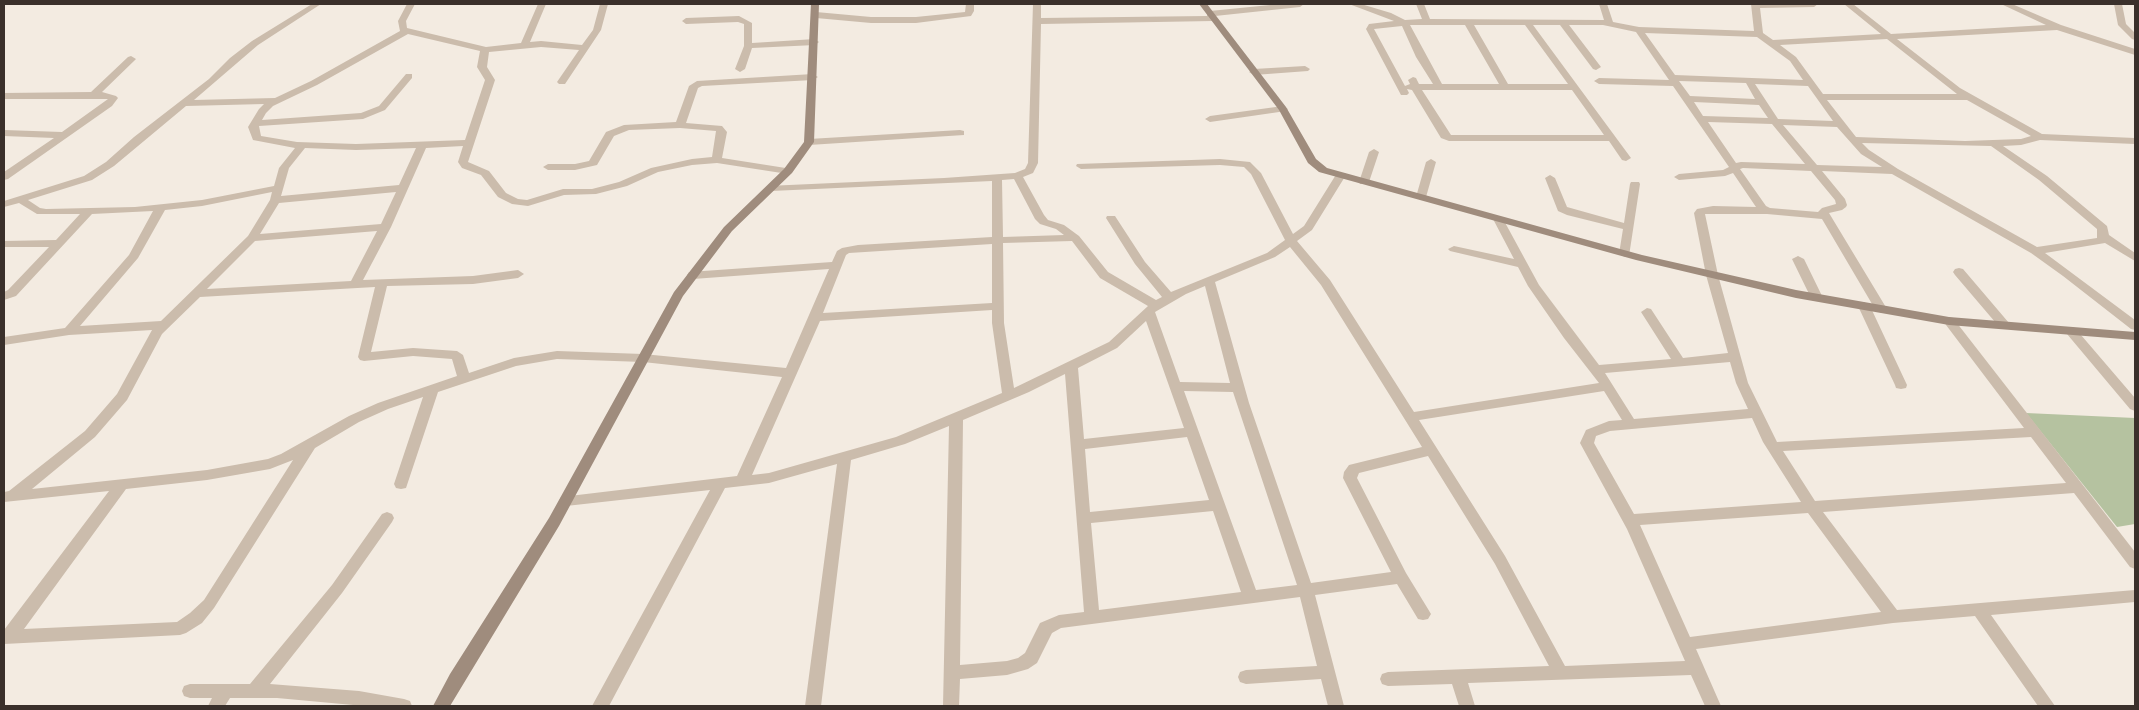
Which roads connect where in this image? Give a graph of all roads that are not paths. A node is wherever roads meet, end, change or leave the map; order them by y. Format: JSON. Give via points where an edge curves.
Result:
{"nodes":[{"id":1,"x":317,"y":4,"type":"edge"},
{"id":2,"x":411,"y":4,"type":"edge"},
{"id":3,"x":542,"y":4,"type":"edge"},
{"id":4,"x":604,"y":4,"type":"edge"},
{"id":5,"x":970,"y":4,"type":"edge"},
{"id":6,"x":1037,"y":4,"type":"edge"},
{"id":7,"x":1203,"y":4,"type":"edge"},
{"id":8,"x":1300,"y":4,"type":"edge"},
{"id":9,"x":1353,"y":4,"type":"edge"},
{"id":10,"x":1420,"y":4,"type":"edge"},
{"id":11,"x":1603,"y":4,"type":"edge"},
{"id":12,"x":1814,"y":4,"type":"edge"},
{"id":13,"x":1848,"y":4,"type":"edge"},
{"id":14,"x":2005,"y":4,"type":"edge"},
{"id":15,"x":2118,"y":4,"type":"edge"},
{"id":16,"x":1755,"y":5,"type":"edge"},
{"id":17,"x":1364,"y":6,"type":"edge"},
{"id":18,"x":816,"y":9,"type":"edge"},
{"id":19,"x":1211,"y":16,"type":"junction"},
{"id":20,"x":686,"y":21,"type":"dead end"},
{"id":21,"x":1037,"y":21,"type":"junction"},
{"id":22,"x":1402,"y":22,"type":"junction"},
{"id":23,"x":1426,"y":22,"type":"junction"},
{"id":24,"x":1468,"y":22,"type":"junction"},
{"id":25,"x":1527,"y":22,"type":"junction"},
{"id":26,"x":1562,"y":22,"type":"junction"},
{"id":27,"x":1609,"y":23,"type":"junction"},
{"id":28,"x":2058,"y":27,"type":"junction"},
{"id":29,"x":1639,"y":30,"type":"junction"},
{"id":30,"x":407,"y":31,"type":"junction"},
{"id":31,"x":1759,"y":34,"type":"junction"},
{"id":32,"x":2134,"y":35,"type":"edge"},
{"id":33,"x":1891,"y":38,"type":"junction"},
{"id":34,"x":814,"y":42,"type":"junction"},
{"id":35,"x":1771,"y":43,"type":"junction"},
{"id":36,"x":526,"y":45,"type":"junction"},
{"id":37,"x":748,"y":46,"type":"junction"},
{"id":38,"x":585,"y":48,"type":"junction"},
{"id":39,"x":485,"y":50,"type":"junction"},
{"id":40,"x":2135,"y":52,"type":"edge"},
{"id":41,"x":131,"y":59,"type":"dead end"},
{"id":42,"x":1596,"y":67,"type":"dead end"},
{"id":43,"x":740,"y":68,"type":"dead end"},
{"id":44,"x":1305,"y":69,"type":"dead end"},
{"id":45,"x":1254,"y":72,"type":"junction"},
{"id":46,"x":409,"y":76,"type":"dead end"},
{"id":47,"x":813,"y":76,"type":"junction"},
{"id":48,"x":1748,"y":80,"type":"junction"},
{"id":49,"x":1674,"y":81,"type":"junction"},
{"id":50,"x":562,"y":82,"type":"dead end"},
{"id":51,"x":1599,"y":82,"type":"dead end"},
{"id":52,"x":1810,"y":83,"type":"junction"},
{"id":53,"x":1414,"y":84,"type":"junction"},
{"id":54,"x":1439,"y":87,"type":"junction"},
{"id":55,"x":1505,"y":87,"type":"junction"},
{"id":56,"x":1574,"y":87,"type":"junction"},
{"id":57,"x":94,"y":95,"type":"junction"},
{"id":58,"x":4,"y":96,"type":"edge"},
{"id":59,"x":1820,"y":97,"type":"junction"},
{"id":60,"x":1969,"y":97,"type":"junction"},
{"id":61,"x":1686,"y":99,"type":"junction"},
{"id":62,"x":277,"y":101,"type":"junction"},
{"id":63,"x":1762,"y":102,"type":"junction"},
{"id":64,"x":185,"y":103,"type":"junction"},
{"id":65,"x":1283,"y":109,"type":"junction"},
{"id":66,"x":1210,"y":119,"type":"dead end"},
{"id":67,"x":1700,"y":119,"type":"junction"},
{"id":68,"x":1775,"y":122,"type":"junction"},
{"id":69,"x":255,"y":123,"type":"junction"},
{"id":70,"x":1840,"y":124,"type":"junction"},
{"id":71,"x":680,"y":125,"type":"junction"},
{"id":72,"x":4,"y":133,"type":"edge"},
{"id":73,"x":960,"y":133,"type":"dead end"},
{"id":74,"x":65,"y":134,"type":"junction"},
{"id":75,"x":2040,"y":137,"type":"junction"},
{"id":76,"x":1611,"y":138,"type":"junction"},
{"id":77,"x":1853,"y":140,"type":"junction"},
{"id":78,"x":2135,"y":141,"type":"edge"},
{"id":79,"x":809,"y":142,"type":"junction"},
{"id":80,"x":470,"y":143,"type":"junction"},
{"id":81,"x":1993,"y":143,"type":"junction"},
{"id":82,"x":302,"y":145,"type":"junction"},
{"id":83,"x":422,"y":145,"type":"junction"},
{"id":84,"x":1374,"y":152,"type":"dead end"},
{"id":85,"x":1626,"y":158,"type":"dead end"},
{"id":86,"x":717,"y":160,"type":"junction"},
{"id":87,"x":1432,"y":162,"type":"dead end"},
{"id":88,"x":1081,"y":166,"type":"dead end"},
{"id":89,"x":548,"y":167,"type":"dead end"},
{"id":90,"x":1734,"y":168,"type":"junction"},
{"id":91,"x":1812,"y":168,"type":"junction"},
{"id":92,"x":788,"y":170,"type":"junction"},
{"id":93,"x":1894,"y":171,"type":"junction"},
{"id":94,"x":1341,"y":175,"type":"junction"},
{"id":95,"x":1017,"y":176,"type":"junction"},
{"id":96,"x":4,"y":177,"type":"edge"},
{"id":97,"x":1679,"y":177,"type":"dead end"},
{"id":98,"x":996,"y":178,"type":"junction"},
{"id":99,"x":1550,"y":178,"type":"dead end"},
{"id":100,"x":1364,"y":182,"type":"junction"},
{"id":101,"x":1635,"y":184,"type":"dead end"},
{"id":102,"x":403,"y":188,"type":"junction"},
{"id":103,"x":771,"y":188,"type":"junction"},
{"id":104,"x":277,"y":194,"type":"junction"},
{"id":105,"x":1421,"y":198,"type":"junction"},
{"id":106,"x":20,"y":199,"type":"junction"},
{"id":107,"x":4,"y":204,"type":"edge"},
{"id":108,"x":161,"y":207,"type":"junction"},
{"id":109,"x":89,"y":211,"type":"junction"},
{"id":110,"x":1767,"y":211,"type":"junction"},
{"id":111,"x":1825,"y":216,"type":"junction"},
{"id":112,"x":1111,"y":218,"type":"dead end"},
{"id":113,"x":1498,"y":219,"type":"junction"},
{"id":114,"x":385,"y":227,"type":"junction"},
{"id":115,"x":1629,"y":227,"type":"junction"},
{"id":116,"x":2103,"y":236,"type":"junction"},
{"id":117,"x":252,"y":238,"type":"junction"},
{"id":118,"x":1075,"y":238,"type":"junction"},
{"id":119,"x":997,"y":240,"type":"junction"},
{"id":120,"x":1291,"y":240,"type":"junction"},
{"id":121,"x":59,"y":243,"type":"junction"},
{"id":122,"x":4,"y":244,"type":"edge"},
{"id":123,"x":1454,"y":249,"type":"dead end"},
{"id":124,"x":2035,"y":251,"type":"junction"},
{"id":125,"x":1625,"y":254,"type":"junction"},
{"id":126,"x":1798,"y":258,"type":"dead end"},
{"id":127,"x":2135,"y":258,"type":"edge"},
{"id":128,"x":837,"y":265,"type":"junction"},
{"id":129,"x":1523,"y":265,"type":"junction"},
{"id":130,"x":1959,"y":272,"type":"dead end"},
{"id":131,"x":518,"y":274,"type":"dead end"},
{"id":132,"x":693,"y":275,"type":"junction"},
{"id":133,"x":1712,"y":275,"type":"junction"},
{"id":134,"x":1209,"y":280,"type":"junction"},
{"id":135,"x":382,"y":283,"type":"junction"},
{"id":136,"x":354,"y":286,"type":"junction"},
{"id":137,"x":198,"y":293,"type":"junction"},
{"id":138,"x":4,"y":296,"type":"edge"},
{"id":139,"x":1168,"y":298,"type":"junction"},
{"id":140,"x":1817,"y":298,"type":"junction"},
{"id":141,"x":998,"y":306,"type":"junction"},
{"id":142,"x":1864,"y":306,"type":"junction"},
{"id":143,"x":1152,"y":309,"type":"junction"},
{"id":144,"x":1881,"y":310,"type":"junction"},
{"id":145,"x":1647,"y":312,"type":"dead end"},
{"id":146,"x":816,"y":317,"type":"junction"},
{"id":147,"x":1949,"y":321,"type":"junction"},
{"id":148,"x":164,"y":325,"type":"junction"},
{"id":149,"x":2005,"y":326,"type":"junction"},
{"id":150,"x":2135,"y":326,"type":"edge"},
{"id":151,"x":69,"y":331,"type":"junction"},
{"id":152,"x":2072,"y":331,"type":"junction"},
{"id":153,"x":2135,"y":336,"type":"edge"},
{"id":154,"x":4,"y":341,"type":"edge"},
{"id":155,"x":1735,"y":357,"type":"junction"},
{"id":156,"x":643,"y":358,"type":"junction"},
{"id":157,"x":1679,"y":362,"type":"junction"},
{"id":158,"x":1071,"y":365,"type":"junction"},
{"id":159,"x":1595,"y":370,"type":"junction"},
{"id":160,"x":790,"y":373,"type":"junction"},
{"id":161,"x":464,"y":378,"type":"junction"},
{"id":162,"x":1901,"y":385,"type":"dead end"},
{"id":163,"x":1176,"y":386,"type":"junction"},
{"id":164,"x":1608,"y":386,"type":"junction"},
{"id":165,"x":1238,"y":388,"type":"junction"},
{"id":166,"x":432,"y":390,"type":"junction"},
{"id":167,"x":1009,"y":395,"type":"junction"},
{"id":168,"x":2135,"y":406,"type":"edge"},
{"id":169,"x":1756,"y":413,"type":"junction"},
{"id":170,"x":956,"y":417,"type":"junction"},
{"id":171,"x":1411,"y":417,"type":"junction"},
{"id":172,"x":1630,"y":423,"type":"junction"},
{"id":173,"x":1192,"y":432,"type":"junction"},
{"id":174,"x":2034,"y":432,"type":"junction"},
{"id":175,"x":310,"y":444,"type":"junction"},
{"id":176,"x":1078,"y":445,"type":"junction"},
{"id":177,"x":1774,"y":447,"type":"junction"},
{"id":178,"x":1432,"y":450,"type":"junction"},
{"id":179,"x":845,"y":456,"type":"junction"},
{"id":180,"x":742,"y":481,"type":"junction"},
{"id":181,"x":122,"y":484,"type":"junction"},
{"id":182,"x":401,"y":484,"type":"dead end"},
{"id":183,"x":721,"y":484,"type":"junction"},
{"id":184,"x":2076,"y":488,"type":"junction"},
{"id":185,"x":8,"y":496,"type":"edge"},
{"id":186,"x":566,"y":501,"type":"junction"},
{"id":187,"x":1218,"y":504,"type":"junction"},
{"id":188,"x":1811,"y":506,"type":"junction"},
{"id":189,"x":387,"y":518,"type":"dead end"},
{"id":190,"x":1084,"y":518,"type":"junction"},
{"id":191,"x":1629,"y":520,"type":"junction"},
{"id":192,"x":2135,"y":563,"type":"edge"},
{"id":193,"x":1401,"y":577,"type":"junction"},
{"id":194,"x":1306,"y":590,"type":"junction"},
{"id":195,"x":2135,"y":596,"type":"edge"},
{"id":196,"x":1251,"y":597,"type":"junction"},
{"id":197,"x":1978,"y":609,"type":"junction"},
{"id":198,"x":1423,"y":614,"type":"dead end"},
{"id":199,"x":1092,"y":617,"type":"junction"},
{"id":200,"x":1893,"y":617,"type":"junction"},
{"id":201,"x":7,"y":636,"type":"edge"},
{"id":202,"x":1685,"y":644,"type":"junction"},
{"id":203,"x":1696,"y":668,"type":"junction"},
{"id":204,"x":1327,"y":672,"type":"junction"},
{"id":205,"x":951,"y":673,"type":"junction"},
{"id":206,"x":1561,"y":673,"type":"junction"},
{"id":207,"x":1246,"y":677,"type":"dead end"},
{"id":208,"x":1458,"y":677,"type":"junction"},
{"id":209,"x":1388,"y":679,"type":"dead end"},
{"id":210,"x":190,"y":691,"type":"dead end"},
{"id":211,"x":225,"y":691,"type":"junction"},
{"id":212,"x":254,"y":691,"type":"junction"},
{"id":213,"x":216,"y":706,"type":"edge"},
{"id":214,"x":404,"y":706,"type":"edge"},
{"id":215,"x":441,"y":706,"type":"edge"},
{"id":216,"x":600,"y":706,"type":"edge"},
{"id":217,"x":813,"y":706,"type":"edge"},
{"id":218,"x":951,"y":706,"type":"edge"},
{"id":219,"x":1336,"y":706,"type":"edge"},
{"id":220,"x":1467,"y":706,"type":"edge"},
{"id":221,"x":1713,"y":706,"type":"edge"},
{"id":222,"x":2047,"y":706,"type":"edge"}],
"edges":[{"from":1,"to":64,"type":"street","via":[[255,43]]},
{"from":2,"to":30,"type":"street","via":[[402,21]]},
{"from":3,"to":36,"type":"street"},
{"from":4,"to":38,"type":"street","via":[[596,30]]},
{"from":5,"to":18,"type":"street","via":[[968,14],[916,20],[871,20]]},
{"from":6,"to":21,"type":"street"},
{"from":7,"to":19,"type":"street"},
{"from":8,"to":19,"type":"street"},
{"from":9,"to":17,"type":"street"},
{"from":10,"to":23,"type":"street"},
{"from":11,"to":27,"type":"street"},
{"from":12,"to":16,"type":"street"},
{"from":13,"to":33,"type":"street"},
{"from":14,"to":28,"type":"street"},
{"from":15,"to":32,"type":"street","via":[[2122,25]]},
{"from":16,"to":31,"type":"street"},
{"from":17,"to":22,"type":"street"},
{"from":18,"to":34,"type":"street"},
{"from":19,"to":21,"type":"street"},
{"from":19,"to":45,"type":"street"},
{"from":20,"to":37,"type":"street","via":[[746,21]]},
{"from":21,"to":95,"type":"street","via":[[1033,163],[1029,171]]},
{"from":22,"to":23,"type":"street"},
{"from":22,"to":53,"type":"street","via":[[1379,24],[1370,29],[1402,90]]},
{"from":22,"to":54,"type":"street"},
{"from":23,"to":24,"type":"street"},
{"from":24,"to":25,"type":"street"},
{"from":24,"to":55,"type":"street"},
{"from":25,"to":26,"type":"street"},
{"from":25,"to":56,"type":"street"},
{"from":26,"to":27,"type":"street"},
{"from":26,"to":42,"type":"street"},
{"from":27,"to":29,"type":"street"},
{"from":28,"to":33,"type":"street"},
{"from":28,"to":40,"type":"street"},
{"from":29,"to":31,"type":"street"},
{"from":29,"to":49,"type":"street"},
{"from":30,"to":39,"type":"street"},
{"from":30,"to":62,"type":"street"},
{"from":31,"to":35,"type":"street"},
{"from":33,"to":35,"type":"street"},
{"from":33,"to":60,"type":"street"},
{"from":34,"to":37,"type":"street"},
{"from":34,"to":47,"type":"street"},
{"from":35,"to":52,"type":"street","via":[[1793,59]]},
{"from":36,"to":38,"type":"street"},
{"from":36,"to":39,"type":"street"},
{"from":37,"to":43,"type":"street"},
{"from":38,"to":50,"type":"street"},
{"from":39,"to":80,"type":"street","via":[[482,67],[490,80]]},
{"from":41,"to":57,"type":"street"},
{"from":44,"to":45,"type":"street"},
{"from":45,"to":65,"type":"street"},
{"from":46,"to":69,"type":"street","via":[[382,108],[363,116]]},
{"from":47,"to":71,"type":"street","via":[[700,83],[694,86]]},
{"from":47,"to":79,"type":"street"},
{"from":48,"to":49,"type":"street"},
{"from":48,"to":52,"type":"street"},
{"from":48,"to":63,"type":"street"},
{"from":49,"to":51,"type":"street"},
{"from":49,"to":61,"type":"street"},
{"from":52,"to":59,"type":"street"},
{"from":53,"to":54,"type":"street"},
{"from":53,"to":76,"type":"street","via":[[1449,138]]},
{"from":54,"to":55,"type":"street"},
{"from":55,"to":56,"type":"street"},
{"from":56,"to":76,"type":"street"},
{"from":57,"to":58,"type":"street"},
{"from":57,"to":74,"type":"street","via":[[107,95],[113,100]]},
{"from":59,"to":60,"type":"street"},
{"from":59,"to":70,"type":"street"},
{"from":60,"to":75,"type":"street"},
{"from":61,"to":63,"type":"street"},
{"from":61,"to":67,"type":"street"},
{"from":62,"to":64,"type":"street"},
{"from":62,"to":69,"type":"street","via":[[262,111]]},
{"from":63,"to":68,"type":"street"},
{"from":64,"to":106,"type":"street","via":[[96,173]]},
{"from":65,"to":66,"type":"street"},
{"from":65,"to":94,"type":"street","via":[[1312,161],[1323,170]]},
{"from":67,"to":68,"type":"street"},
{"from":67,"to":90,"type":"street"},
{"from":68,"to":70,"type":"street"},
{"from":68,"to":91,"type":"street"},
{"from":69,"to":82,"type":"street","via":[[253,127],[257,138]]},
{"from":70,"to":77,"type":"street"},
{"from":71,"to":86,"type":"street","via":[[719,128],[722,132]]},
{"from":71,"to":89,"type":"street","via":[[618,129],[610,134],[592,163]]},
{"from":72,"to":74,"type":"street"},
{"from":73,"to":79,"type":"street"},
{"from":74,"to":96,"type":"street"},
{"from":75,"to":78,"type":"street"},
{"from":75,"to":81,"type":"street","via":[[2021,142]]},
{"from":76,"to":85,"type":"street"},
{"from":77,"to":81,"type":"street"},
{"from":77,"to":93,"type":"street"},
{"from":79,"to":92,"type":"street"},
{"from":80,"to":83,"type":"street"},
{"from":80,"to":86,"type":"street","via":[[463,162],[466,166],[485,172],[502,195],[516,202],[528,203],[563,192],[592,192],[623,184],[670,166]]},
{"from":81,"to":116,"type":"street","via":[[2093,219],[2103,228]]},
{"from":82,"to":83,"type":"street"},
{"from":82,"to":104,"type":"street","via":[[284,168]]},
{"from":83,"to":102,"type":"street"},
{"from":84,"to":100,"type":"street"},
{"from":86,"to":92,"type":"street"},
{"from":87,"to":105,"type":"street"},
{"from":88,"to":120,"type":"street","via":[[1246,164],[1256,173]]},
{"from":90,"to":91,"type":"street","via":[[1747,165]]},
{"from":90,"to":97,"type":"street","via":[[1724,173]]},
{"from":90,"to":110,"type":"street","via":[[1757,203]]},
{"from":91,"to":93,"type":"street"},
{"from":91,"to":111,"type":"street","via":[[1842,205],[1826,210],[1823,212]]},
{"from":92,"to":103,"type":"street"},
{"from":93,"to":124,"type":"street"},
{"from":94,"to":100,"type":"street"},
{"from":94,"to":120,"type":"street","via":[[1308,228]]},
{"from":95,"to":98,"type":"street"},
{"from":95,"to":118,"type":"street","via":[[1039,217]]},
{"from":98,"to":103,"type":"street"},
{"from":98,"to":119,"type":"street"},
{"from":99,"to":115,"type":"street","via":[[1562,209]]},
{"from":100,"to":105,"type":"street"},
{"from":101,"to":115,"type":"street"},
{"from":102,"to":104,"type":"street"},
{"from":102,"to":114,"type":"street"},
{"from":103,"to":132,"type":"street","via":[[728,229]]},
{"from":104,"to":108,"type":"street"},
{"from":104,"to":117,"type":"street"},
{"from":105,"to":113,"type":"street"},
{"from":106,"to":107,"type":"street"},
{"from":106,"to":109,"type":"street","via":[[37,211]]},
{"from":108,"to":109,"type":"street"},
{"from":108,"to":151,"type":"street","via":[[134,256]]},
{"from":109,"to":121,"type":"street"},
{"from":110,"to":111,"type":"street"},
{"from":110,"to":133,"type":"street","via":[[1712,210],[1699,213]]},
{"from":111,"to":144,"type":"street"},
{"from":112,"to":139,"type":"street"},
{"from":113,"to":125,"type":"street"},
{"from":113,"to":129,"type":"street"},
{"from":114,"to":117,"type":"street"},
{"from":114,"to":136,"type":"street"},
{"from":115,"to":125,"type":"street"},
{"from":116,"to":124,"type":"street","via":[[2103,240],[2098,242]]},
{"from":116,"to":127,"type":"street"},
{"from":117,"to":137,"type":"street"},
{"from":118,"to":119,"type":"street"},
{"from":118,"to":143,"type":"street","via":[[1104,275]]},
{"from":119,"to":128,"type":"street","via":[[858,248],[841,254]]},
{"from":119,"to":141,"type":"street"},
{"from":120,"to":134,"type":"street","via":[[1271,255]]},
{"from":120,"to":171,"type":"street","via":[[1326,283]]},
{"from":121,"to":122,"type":"street"},
{"from":121,"to":138,"type":"street","via":[[12,292]]},
{"from":123,"to":129,"type":"street"},
{"from":124,"to":150,"type":"street"},
{"from":125,"to":133,"type":"street"},
{"from":126,"to":140,"type":"street"},
{"from":128,"to":132,"type":"street"},
{"from":128,"to":146,"type":"street"},
{"from":129,"to":159,"type":"street","via":[[1534,286]]},
{"from":130,"to":149,"type":"street"},
{"from":131,"to":135,"type":"street","via":[[473,280]]},
{"from":132,"to":156,"type":"street","via":[[678,295]]},
{"from":133,"to":140,"type":"street"},
{"from":133,"to":155,"type":"street"},
{"from":134,"to":139,"type":"street"},
{"from":134,"to":165,"type":"street"},
{"from":135,"to":136,"type":"street"},
{"from":135,"to":161,"type":"street","via":[[364,357],[414,352],[457,355]]},
{"from":136,"to":137,"type":"street"},
{"from":137,"to":148,"type":"street"},
{"from":139,"to":143,"type":"street"},
{"from":140,"to":142,"type":"street"},
{"from":141,"to":146,"type":"street"},
{"from":141,"to":167,"type":"street"},
{"from":142,"to":144,"type":"street"},
{"from":142,"to":162,"type":"street"},
{"from":143,"to":158,"type":"street","via":[[1113,345]]},
{"from":143,"to":163,"type":"street"},
{"from":144,"to":147,"type":"street"},
{"from":145,"to":157,"type":"street"},
{"from":146,"to":160,"type":"street"},
{"from":147,"to":149,"type":"street"},
{"from":147,"to":174,"type":"street"},
{"from":148,"to":151,"type":"street"},
{"from":148,"to":185,"type":"street","via":[[157,332],[122,397],[90,434]]},
{"from":149,"to":152,"type":"street"},
{"from":151,"to":154,"type":"street"},
{"from":152,"to":153,"type":"street"},
{"from":152,"to":168,"type":"street"},
{"from":155,"to":157,"type":"street"},
{"from":155,"to":169,"type":"street","via":[[1742,383]]},
{"from":156,"to":160,"type":"street"},
{"from":156,"to":161,"type":"street","via":[[558,355],[514,362]]},
{"from":156,"to":186,"type":"street"},
{"from":157,"to":159,"type":"street"},
{"from":158,"to":167,"type":"street"},
{"from":158,"to":176,"type":"street"},
{"from":159,"to":164,"type":"street"},
{"from":160,"to":180,"type":"street"},
{"from":161,"to":166,"type":"street"},
{"from":163,"to":165,"type":"street"},
{"from":163,"to":173,"type":"street"},
{"from":164,"to":171,"type":"street"},
{"from":164,"to":172,"type":"street"},
{"from":165,"to":194,"type":"street"},
{"from":166,"to":175,"type":"street","via":[[383,406]]},
{"from":166,"to":182,"type":"street"},
{"from":167,"to":170,"type":"street"},
{"from":169,"to":172,"type":"street"},
{"from":169,"to":177,"type":"street"},
{"from":170,"to":179,"type":"street","via":[[900,441]]},
{"from":170,"to":205,"type":"street"},
{"from":171,"to":178,"type":"street"},
{"from":172,"to":191,"type":"street","via":[[1591,433],[1587,443]]},
{"from":173,"to":176,"type":"street"},
{"from":173,"to":187,"type":"street"},
{"from":174,"to":177,"type":"street"},
{"from":174,"to":184,"type":"street"},
{"from":175,"to":181,"type":"street","via":[[286,458],[248,469]]},
{"from":175,"to":201,"type":"street","via":[[209,604],[196,618],[180,628]]},
{"from":176,"to":190,"type":"street"},
{"from":177,"to":188,"type":"street"},
{"from":178,"to":193,"type":"street","via":[[1350,472],[1350,478]]},
{"from":178,"to":206,"type":"street","via":[[1500,560]]},
{"from":179,"to":180,"type":"street","via":[[769,478]]},
{"from":179,"to":217,"type":"street"},
{"from":180,"to":183,"type":"street"},
{"from":181,"to":185,"type":"street"},
{"from":181,"to":201,"type":"street"},
{"from":183,"to":186,"type":"street"},
{"from":183,"to":216,"type":"street"},
{"from":184,"to":188,"type":"street"},
{"from":184,"to":192,"type":"street"},
{"from":186,"to":215,"type":"street"},
{"from":187,"to":190,"type":"street"},
{"from":187,"to":196,"type":"street"},
{"from":188,"to":191,"type":"street"},
{"from":188,"to":200,"type":"street"},
{"from":189,"to":212,"type":"street","via":[[337,589]]},
{"from":190,"to":199,"type":"street"},
{"from":191,"to":202,"type":"street"},
{"from":193,"to":194,"type":"street"},
{"from":193,"to":198,"type":"street"},
{"from":194,"to":196,"type":"street"},
{"from":194,"to":204,"type":"street"},
{"from":195,"to":197,"type":"street"},
{"from":196,"to":199,"type":"street"},
{"from":197,"to":200,"type":"street"},
{"from":197,"to":222,"type":"street"},
{"from":199,"to":205,"type":"street","via":[[1059,622],[1046,628],[1031,658],[1022,664]]},
{"from":200,"to":202,"type":"street"},
{"from":202,"to":203,"type":"street"},
{"from":203,"to":206,"type":"street"},
{"from":203,"to":221,"type":"street"},
{"from":204,"to":207,"type":"street"},
{"from":204,"to":219,"type":"street"},
{"from":205,"to":218,"type":"street"},
{"from":206,"to":208,"type":"street"},
{"from":208,"to":209,"type":"street"},
{"from":208,"to":220,"type":"street"},
{"from":210,"to":211,"type":"street"},
{"from":211,"to":212,"type":"street"},
{"from":211,"to":213,"type":"street"},
{"from":212,"to":214,"type":"street","via":[[359,698]]}]}
